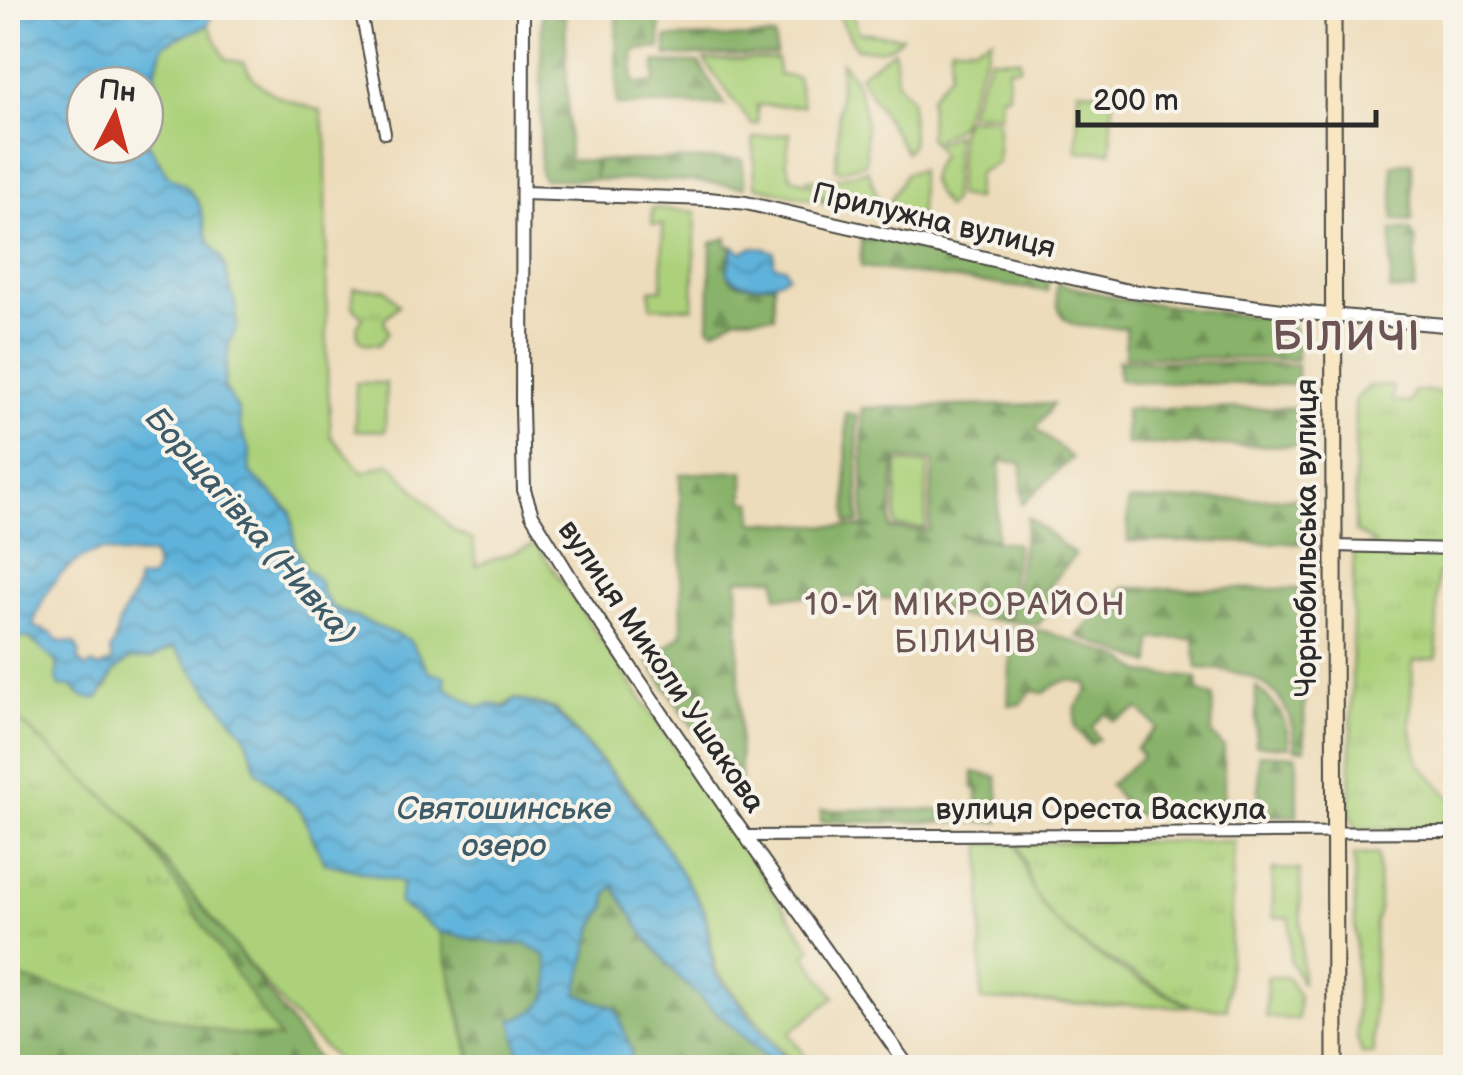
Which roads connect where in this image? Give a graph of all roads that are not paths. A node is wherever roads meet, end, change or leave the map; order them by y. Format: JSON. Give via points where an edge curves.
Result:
{"nodes":[{"id":1,"x":360,"y":8,"type":"edge"},
{"id":2,"x":522,"y":8,"type":"edge"},
{"id":3,"x":1333,"y":8,"type":"edge"},
{"id":4,"x":385,"y":133,"type":"dead end"},
{"id":5,"x":522,"y":193,"type":"junction"},
{"id":6,"x":1332,"y":315,"type":"junction"},
{"id":7,"x":1456,"y":326,"type":"edge"},
{"id":8,"x":1333,"y":546,"type":"junction"},
{"id":9,"x":1456,"y":549,"type":"edge"},
{"id":10,"x":1456,"y":832,"type":"edge"},
{"id":11,"x":1334,"y":833,"type":"junction"},
{"id":12,"x":746,"y":836,"type":"junction"},
{"id":13,"x":906,"y":1066,"type":"edge"},
{"id":14,"x":1335,"y":1068,"type":"edge"}],
"edges":[{"from":1,"to":4,"type":"street"},
{"from":2,"to":5,"type":"street","name":"вулиця Миколи Ушакова"},
{"from":3,"to":6,"type":"main road","name":"Чорнобильська вулиця"},
{"from":5,"to":6,"type":"street","name":"Прилужна вулиця","via":[[746,203],[1124,290]]},
{"from":5,"to":12,"type":"street","name":"вулиця Миколи Ушакова","via":[[524,490],[532,515]]},
{"from":6,"to":7,"type":"street","name":"Прилужна вулиця"},
{"from":6,"to":8,"type":"main road","name":"Чорнобильська вулиця"},
{"from":8,"to":9,"type":"street"},
{"from":8,"to":11,"type":"main road","name":"Чорнобильська вулиця"},
{"from":10,"to":11,"type":"street","name":"вулиця Ореста Васкула"},
{"from":11,"to":12,"type":"street","name":"вулиця Ореста Васкула"},
{"from":11,"to":14,"type":"main road","name":"Чорнобильська вулиця"},
{"from":12,"to":13,"type":"street","name":"вулиця Миколи Ушакова"}]}
